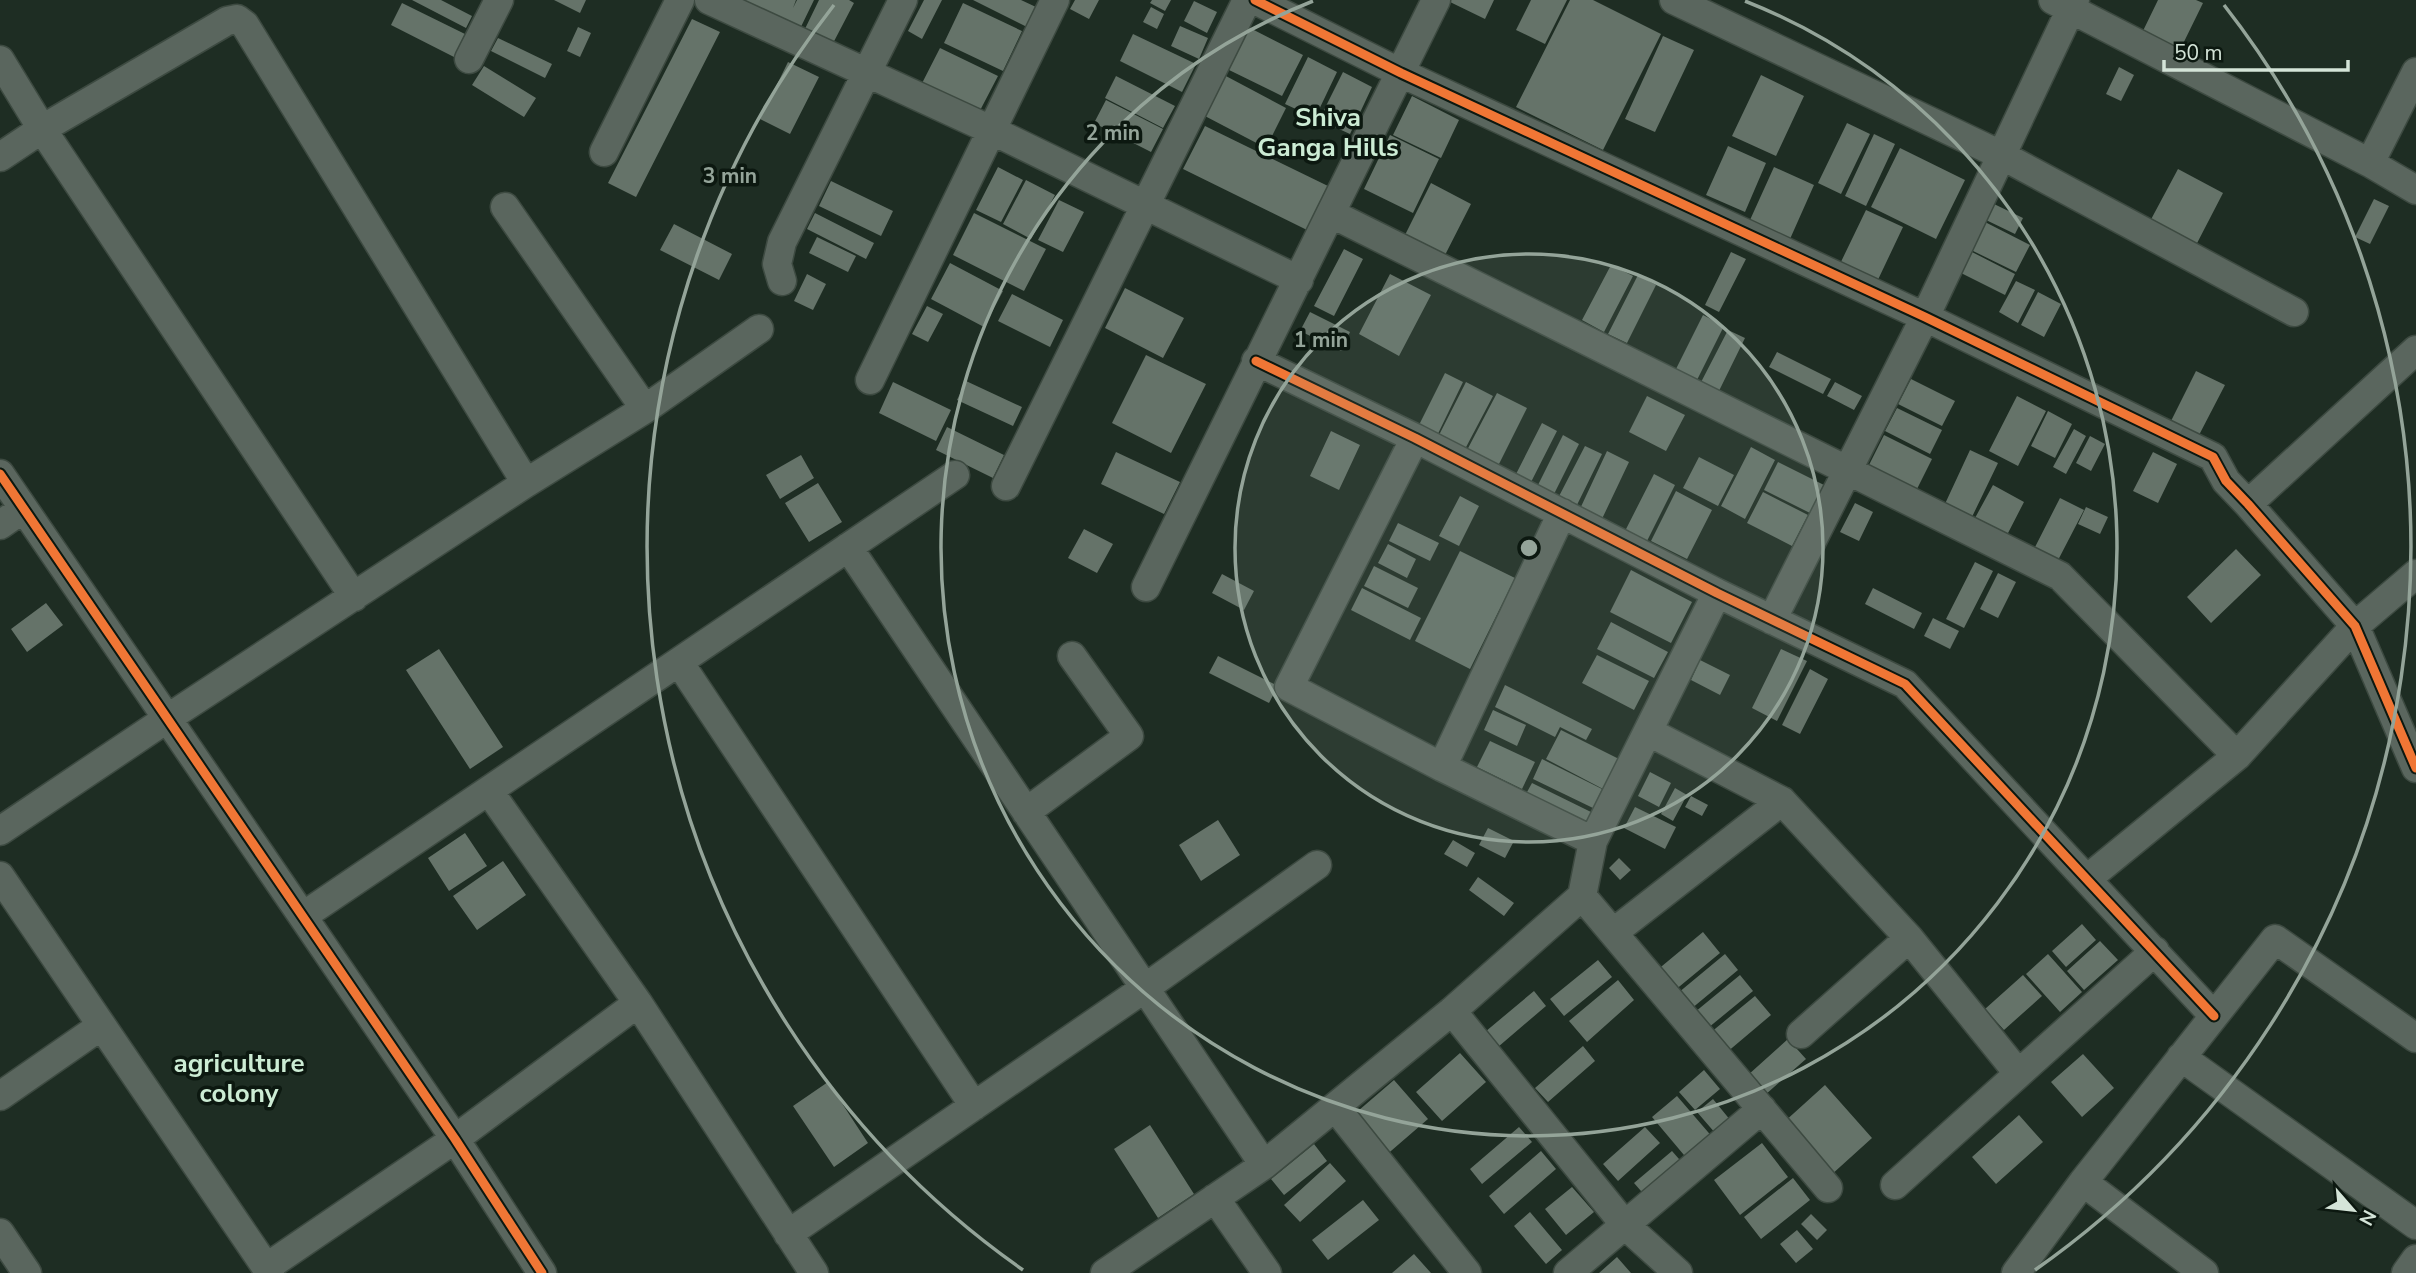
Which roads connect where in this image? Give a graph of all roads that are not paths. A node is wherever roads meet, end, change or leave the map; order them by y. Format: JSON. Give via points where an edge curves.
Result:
{"nodes":[{"id":1,"x":499,"y":0,"type":"edge"},
{"id":2,"x":680,"y":0,"type":"edge"},
{"id":3,"x":709,"y":0,"type":"edge"},
{"id":4,"x":903,"y":0,"type":"edge"},
{"id":5,"x":1055,"y":0,"type":"edge"},
{"id":6,"x":1247,"y":0,"type":"edge"},
{"id":7,"x":1255,"y":0,"type":"edge"},
{"id":8,"x":1436,"y":0,"type":"edge"},
{"id":9,"x":1674,"y":0,"type":"edge"},
{"id":10,"x":2067,"y":3,"type":"edge"},
{"id":11,"x":469,"y":59,"type":"dead end"},
{"id":12,"x":0,"y":60,"type":"edge"},
{"id":13,"x":2416,"y":72,"type":"edge"},
{"id":14,"x":867,"y":73,"type":"junction"},
{"id":15,"x":1401,"y":73,"type":"junction"},
{"id":16,"x":42,"y":129,"type":"junction"},
{"id":17,"x":992,"y":130,"type":"junction"},
{"id":18,"x":604,"y":152,"type":"dead end"},
{"id":19,"x":2001,"y":155,"type":"junction"},
{"id":20,"x":0,"y":157,"type":"edge"},
{"id":21,"x":2370,"y":163,"type":"junction"},
{"id":22,"x":2416,"y":190,"type":"edge"},
{"id":23,"x":1145,"y":206,"type":"junction"},
{"id":24,"x":505,"y":207,"type":"dead end"},
{"id":25,"x":1332,"y":214,"type":"junction"},
{"id":26,"x":1299,"y":280,"type":"junction"},
{"id":27,"x":782,"y":281,"type":"dead end"},
{"id":28,"x":2294,"y":312,"type":"dead end"},
{"id":29,"x":1924,"y":317,"type":"junction"},
{"id":30,"x":760,"y":329,"type":"dead end"},
{"id":31,"x":2416,"y":350,"type":"edge"},
{"id":32,"x":1256,"y":361,"type":"junction"},
{"id":33,"x":870,"y":380,"type":"dead end"},
{"id":34,"x":645,"y":409,"type":"junction"},
{"id":35,"x":1415,"y":438,"type":"junction"},
{"id":36,"x":1848,"y":472,"type":"junction"},
{"id":37,"x":0,"y":474,"type":"edge"},
{"id":38,"x":955,"y":475,"type":"dead end"},
{"id":39,"x":526,"y":483,"type":"junction"},
{"id":40,"x":1006,"y":486,"type":"dead end"},
{"id":41,"x":2248,"y":504,"type":"junction"},
{"id":42,"x":23,"y":509,"type":"junction"},
{"id":43,"x":1562,"y":513,"type":"junction"},
{"id":44,"x":0,"y":524,"type":"edge"},
{"id":45,"x":848,"y":547,"type":"junction"},
{"id":46,"x":2416,"y":574,"type":"edge"},
{"id":47,"x":1146,"y":587,"type":"dead end"},
{"id":48,"x":1717,"y":593,"type":"junction"},
{"id":49,"x":354,"y":597,"type":"junction"},
{"id":50,"x":1772,"y":620,"type":"junction"},
{"id":51,"x":2355,"y":625,"type":"junction"},
{"id":52,"x":1072,"y":656,"type":"dead end"},
{"id":53,"x":679,"y":662,"type":"junction"},
{"id":54,"x":168,"y":718,"type":"junction"},
{"id":55,"x":1649,"y":732,"type":"junction"},
{"id":56,"x":2237,"y":756,"type":"junction"},
{"id":57,"x":1442,"y":767,"type":"junction"},
{"id":58,"x":2416,"y":768,"type":"edge"},
{"id":59,"x":489,"y":791,"type":"junction"},
{"id":60,"x":1782,"y":801,"type":"junction"},
{"id":61,"x":1027,"y":812,"type":"junction"},
{"id":62,"x":0,"y":831,"type":"edge"},
{"id":63,"x":1593,"y":841,"type":"junction"},
{"id":64,"x":1317,"y":864,"type":"dead end"},
{"id":65,"x":0,"y":876,"type":"edge"},
{"id":66,"x":2087,"y":879,"type":"junction"},
{"id":67,"x":1582,"y":896,"type":"junction"},
{"id":68,"x":303,"y":916,"type":"junction"},
{"id":69,"x":1614,"y":932,"type":"junction"},
{"id":70,"x":1909,"y":938,"type":"junction"},
{"id":71,"x":2155,"y":951,"type":"junction"},
{"id":72,"x":1145,"y":988,"type":"junction"},
{"id":73,"x":638,"y":1003,"type":"junction"},
{"id":74,"x":1452,"y":1011,"type":"junction"},
{"id":75,"x":2214,"y":1016,"type":"junction"},
{"id":76,"x":101,"y":1026,"type":"junction"},
{"id":77,"x":1801,"y":1034,"type":"dead end"},
{"id":78,"x":2416,"y":1038,"type":"edge"},
{"id":79,"x":2181,"y":1057,"type":"junction"},
{"id":80,"x":2018,"y":1073,"type":"junction"},
{"id":81,"x":0,"y":1096,"type":"edge"},
{"id":82,"x":974,"y":1106,"type":"junction"},
{"id":83,"x":1335,"y":1107,"type":"junction"},
{"id":84,"x":1762,"y":1109,"type":"junction"},
{"id":85,"x":455,"y":1139,"type":"junction"},
{"id":86,"x":1264,"y":1165,"type":"junction"},
{"id":87,"x":2083,"y":1182,"type":"junction"},
{"id":88,"x":1895,"y":1185,"type":"dead end"},
{"id":89,"x":1828,"y":1188,"type":"dead end"},
{"id":90,"x":1215,"y":1198,"type":"junction"},
{"id":91,"x":1625,"y":1225,"type":"junction"},
{"id":92,"x":2416,"y":1225,"type":"edge"},
{"id":93,"x":0,"y":1233,"type":"edge"},
{"id":94,"x":788,"y":1234,"type":"junction"},
{"id":95,"x":2416,"y":1259,"type":"edge"},
{"id":96,"x":268,"y":1270,"type":"edge"},
{"id":97,"x":27,"y":1273,"type":"edge"},
{"id":98,"x":542,"y":1273,"type":"edge"},
{"id":99,"x":814,"y":1273,"type":"edge"},
{"id":100,"x":1105,"y":1273,"type":"edge"},
{"id":101,"x":1267,"y":1273,"type":"edge"},
{"id":102,"x":1467,"y":1273,"type":"edge"},
{"id":103,"x":1568,"y":1273,"type":"edge"},
{"id":104,"x":1678,"y":1273,"type":"edge"},
{"id":105,"x":2016,"y":1273,"type":"edge"},
{"id":106,"x":2204,"y":1273,"type":"edge"},
{"id":107,"x":2406,"y":1273,"type":"edge"}],
"edges":[{"from":1,"to":11,"type":"street"},
{"from":2,"to":18,"type":"street"},
{"from":3,"to":14,"type":"street"},
{"from":4,"to":14,"type":"street"},
{"from":5,"to":17,"type":"street"},
{"from":6,"to":23,"type":"street"},
{"from":7,"to":15,"type":"street"},
{"from":8,"to":15,"type":"street"},
{"from":9,"to":19,"type":"street"},
{"from":10,"to":19,"type":"street"},
{"from":10,"to":21,"type":"street"},
{"from":12,"to":16,"type":"street"},
{"from":13,"to":21,"type":"street"},
{"from":14,"to":17,"type":"street"},
{"from":14,"to":27,"type":"street","via":[[782,242],[777,264]]},
{"from":15,"to":25,"type":"street"},
{"from":15,"to":29,"type":"street"},
{"from":16,"to":20,"type":"street"},
{"from":16,"to":39,"type":"street","via":[[227,21],[237,19],[246,25]]},
{"from":16,"to":49,"type":"street"},
{"from":17,"to":23,"type":"street"},
{"from":17,"to":33,"type":"street"},
{"from":19,"to":28,"type":"street"},
{"from":19,"to":29,"type":"street"},
{"from":21,"to":22,"type":"street"},
{"from":23,"to":26,"type":"street"},
{"from":23,"to":40,"type":"street"},
{"from":24,"to":34,"type":"street"},
{"from":25,"to":26,"type":"street"},
{"from":25,"to":36,"type":"street"},
{"from":26,"to":32,"type":"street"},
{"from":29,"to":36,"type":"street"},
{"from":29,"to":41,"type":"street","via":[[2213,457],[2225,481]]},
{"from":30,"to":34,"type":"street"},
{"from":31,"to":41,"type":"street"},
{"from":32,"to":35,"type":"street"},
{"from":32,"to":47,"type":"street"},
{"from":34,"to":39,"type":"street"},
{"from":35,"to":43,"type":"street"},
{"from":35,"to":57,"type":"street","via":[[1289,687]]},
{"from":36,"to":50,"type":"street"},
{"from":36,"to":56,"type":"street","via":[[2060,576]]},
{"from":37,"to":42,"type":"street"},
{"from":38,"to":45,"type":"street"},
{"from":39,"to":49,"type":"street"},
{"from":41,"to":51,"type":"street"},
{"from":42,"to":44,"type":"street"},
{"from":42,"to":54,"type":"street"},
{"from":43,"to":48,"type":"street"},
{"from":43,"to":57,"type":"street"},
{"from":45,"to":53,"type":"street"},
{"from":45,"to":61,"type":"street"},
{"from":46,"to":51,"type":"street"},
{"from":48,"to":50,"type":"street"},
{"from":48,"to":55,"type":"street"},
{"from":49,"to":54,"type":"street"},
{"from":50,"to":66,"type":"street","via":[[1905,684]]},
{"from":51,"to":56,"type":"street"},
{"from":51,"to":58,"type":"street"},
{"from":52,"to":61,"type":"street","via":[[1129,736]]},
{"from":53,"to":59,"type":"street"},
{"from":53,"to":82,"type":"street"},
{"from":54,"to":62,"type":"street"},
{"from":54,"to":68,"type":"street"},
{"from":55,"to":60,"type":"street"},
{"from":55,"to":63,"type":"street"},
{"from":56,"to":66,"type":"street"},
{"from":57,"to":63,"type":"street"},
{"from":59,"to":68,"type":"street"},
{"from":59,"to":73,"type":"street"},
{"from":60,"to":69,"type":"street"},
{"from":60,"to":70,"type":"street"},
{"from":61,"to":72,"type":"street"},
{"from":63,"to":67,"type":"street"},
{"from":64,"to":72,"type":"street"},
{"from":65,"to":76,"type":"street"},
{"from":66,"to":71,"type":"street"},
{"from":67,"to":69,"type":"street"},
{"from":67,"to":74,"type":"street"},
{"from":68,"to":85,"type":"street"},
{"from":69,"to":84,"type":"street"},
{"from":70,"to":77,"type":"street"},
{"from":70,"to":80,"type":"street"},
{"from":71,"to":75,"type":"street"},
{"from":71,"to":80,"type":"street"},
{"from":72,"to":82,"type":"street"},
{"from":72,"to":86,"type":"street"},
{"from":73,"to":85,"type":"street"},
{"from":73,"to":94,"type":"street"},
{"from":74,"to":83,"type":"street"},
{"from":74,"to":91,"type":"street"},
{"from":75,"to":78,"type":"street","via":[[2275,939]]},
{"from":75,"to":79,"type":"street"},
{"from":76,"to":81,"type":"street"},
{"from":76,"to":96,"type":"street"},
{"from":79,"to":87,"type":"street"},
{"from":79,"to":92,"type":"street"},
{"from":80,"to":88,"type":"street"},
{"from":82,"to":94,"type":"street"},
{"from":83,"to":86,"type":"street"},
{"from":83,"to":102,"type":"street"},
{"from":84,"to":89,"type":"street"},
{"from":84,"to":91,"type":"street"},
{"from":85,"to":96,"type":"street"},
{"from":85,"to":98,"type":"street"},
{"from":86,"to":90,"type":"street"},
{"from":87,"to":105,"type":"street"},
{"from":87,"to":106,"type":"street"},
{"from":90,"to":100,"type":"street"},
{"from":90,"to":101,"type":"street"},
{"from":91,"to":103,"type":"street"},
{"from":91,"to":104,"type":"street"},
{"from":93,"to":97,"type":"street"},
{"from":94,"to":99,"type":"street"},
{"from":95,"to":107,"type":"street"}]}
